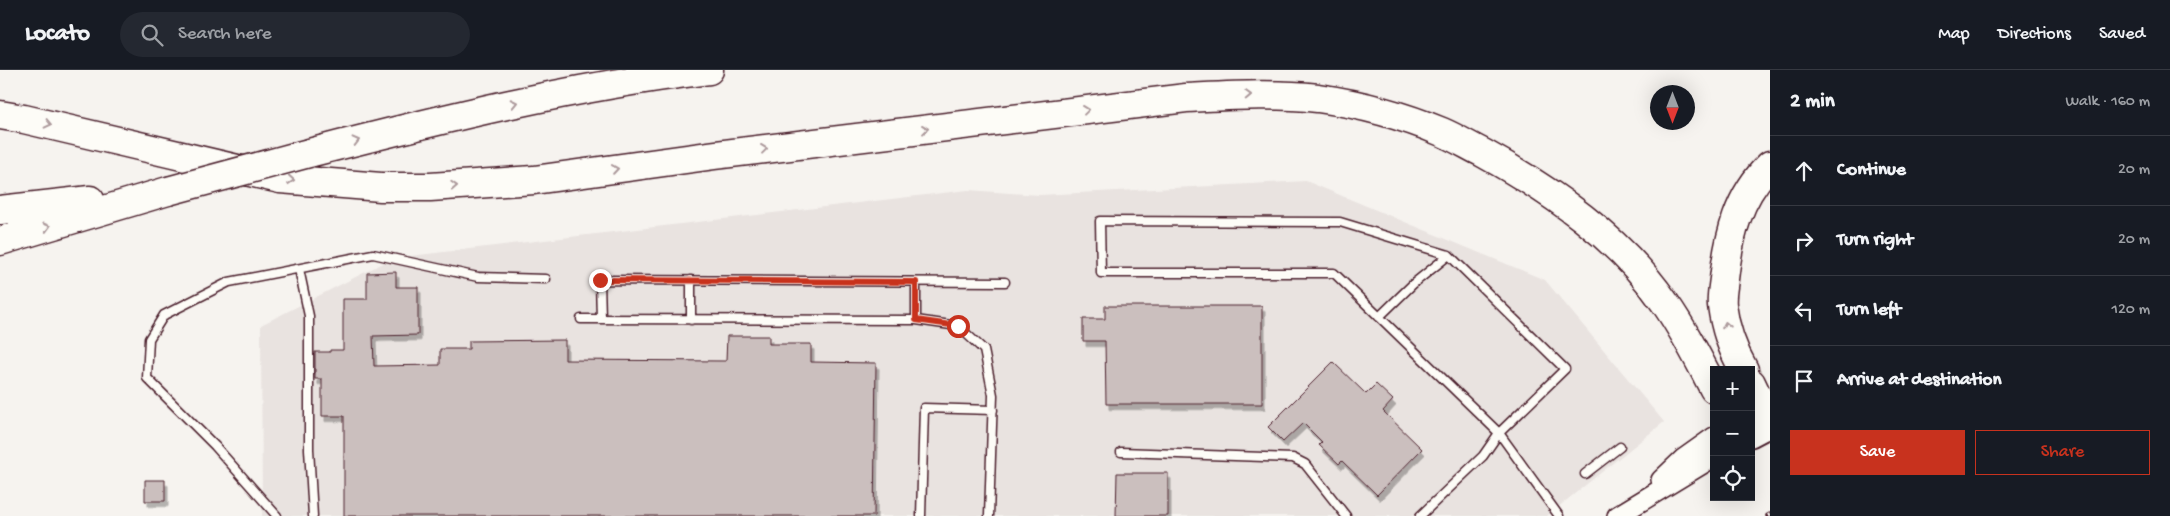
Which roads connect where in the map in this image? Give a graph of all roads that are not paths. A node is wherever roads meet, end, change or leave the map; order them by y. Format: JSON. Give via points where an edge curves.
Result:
{"nodes":[{"id":1,"x":709,"y":70,"type":"edge"},
{"id":2,"x":0,"y":115,"type":"edge"},
{"id":3,"x":1770,"y":165,"type":"edge"},
{"id":4,"x":168,"y":191,"type":"junction"},
{"id":5,"x":0,"y":210,"type":"edge"},
{"id":6,"x":0,"y":241,"type":"edge"},
{"id":7,"x":1449,"y":255,"type":"junction"},
{"id":8,"x":299,"y":269,"type":"junction"},
{"id":9,"x":546,"y":279,"type":"dead end"},
{"id":10,"x":691,"y":280,"type":"junction"},
{"id":11,"x":916,"y":282,"type":"junction"},
{"id":12,"x":1005,"y":282,"type":"dead end"},
{"id":13,"x":1380,"y":317,"type":"junction"},
{"id":14,"x":581,"y":319,"type":"dead end"},
{"id":15,"x":601,"y":319,"type":"junction"},
{"id":16,"x":691,"y":320,"type":"junction"},
{"id":17,"x":916,"y":320,"type":"junction"},
{"id":18,"x":1742,"y":366,"type":"edge"},
{"id":19,"x":1710,"y":381,"type":"edge"},
{"id":20,"x":1763,"y":408,"type":"edge"},
{"id":21,"x":993,"y":410,"type":"junction"},
{"id":22,"x":1755,"y":427,"type":"edge"},
{"id":23,"x":1499,"y":433,"type":"junction"},
{"id":24,"x":1710,"y":439,"type":"edge"},
{"id":25,"x":1620,"y":447,"type":"dead end"},
{"id":26,"x":1121,"y":452,"type":"dead end"},
{"id":27,"x":1710,"y":459,"type":"edge"},
{"id":28,"x":1585,"y":474,"type":"dead end"},
{"id":29,"x":1639,"y":501,"type":"junction"},
{"id":30,"x":277,"y":516,"type":"edge"},
{"id":31,"x":313,"y":516,"type":"edge"},
{"id":32,"x":921,"y":516,"type":"edge"},
{"id":33,"x":988,"y":516,"type":"edge"},
{"id":34,"x":1346,"y":516,"type":"edge"},
{"id":35,"x":1420,"y":516,"type":"edge"},
{"id":36,"x":1559,"y":516,"type":"edge"},
{"id":37,"x":1617,"y":516,"type":"edge"}],
"edges":[{"from":4,"to":1,"type":"highway","one_way":true,"bridge":true,"via":[[474,111],[598,86]]},
{"from":2,"to":19,"type":"highway","one_way":true,"via":[[280,179],[381,187],[430,187],[534,180],[725,153],[1186,98],[1255,95],[1318,98],[1390,113],[1443,132],[1541,187],[1601,232],[1631,262],[1665,303]]},
{"from":18,"to":3,"type":"highway","one_way":true,"via":[[1729,341],[1721,303],[1731,230],[1760,174]]},
{"from":4,"to":5,"type":"highway"},
{"from":6,"to":4,"type":"highway","one_way":true},
{"from":7,"to":13,"type":"lane"},
{"from":7,"to":13,"type":"lane","via":[[1340,222],[1100,221],[1101,273],[1334,273]]},
{"from":7,"to":23,"type":"lane","via":[[1565,369]]},
{"from":8,"to":9,"type":"lane","via":[[373,254],[478,277]]},
{"from":8,"to":30,"type":"lane","via":[[229,282],[164,315],[149,340],[147,378],[215,446]]},
{"from":8,"to":31,"type":"lane","via":[[309,316],[309,449]]},
{"from":10,"to":11,"type":"lane"},
{"from":10,"to":15,"type":"lane","via":[[600,280]]},
{"from":10,"to":16,"type":"lane"},
{"from":11,"to":12,"type":"lane"},
{"from":11,"to":17,"type":"lane"},
{"from":13,"to":23,"type":"lane"},
{"from":14,"to":15,"type":"lane"},
{"from":15,"to":16,"type":"lane"},
{"from":16,"to":17,"type":"lane"},
{"from":17,"to":21,"type":"lane","via":[[958,326],[984,350],[994,395]]},
{"from":20,"to":22,"type":"main road"},
{"from":21,"to":32,"type":"lane","via":[[924,408]]},
{"from":21,"to":33,"type":"lane"},
{"from":23,"to":35,"type":"lane","via":[[1483,456]]},
{"from":23,"to":36,"type":"lane"},
{"from":24,"to":29,"type":"street","via":[[1683,459]]},
{"from":25,"to":28,"type":"lane"},
{"from":26,"to":34,"type":"lane","via":[[1293,458],[1305,464]]},
{"from":27,"to":29,"type":"street"},
{"from":29,"to":37,"type":"street"}]}
